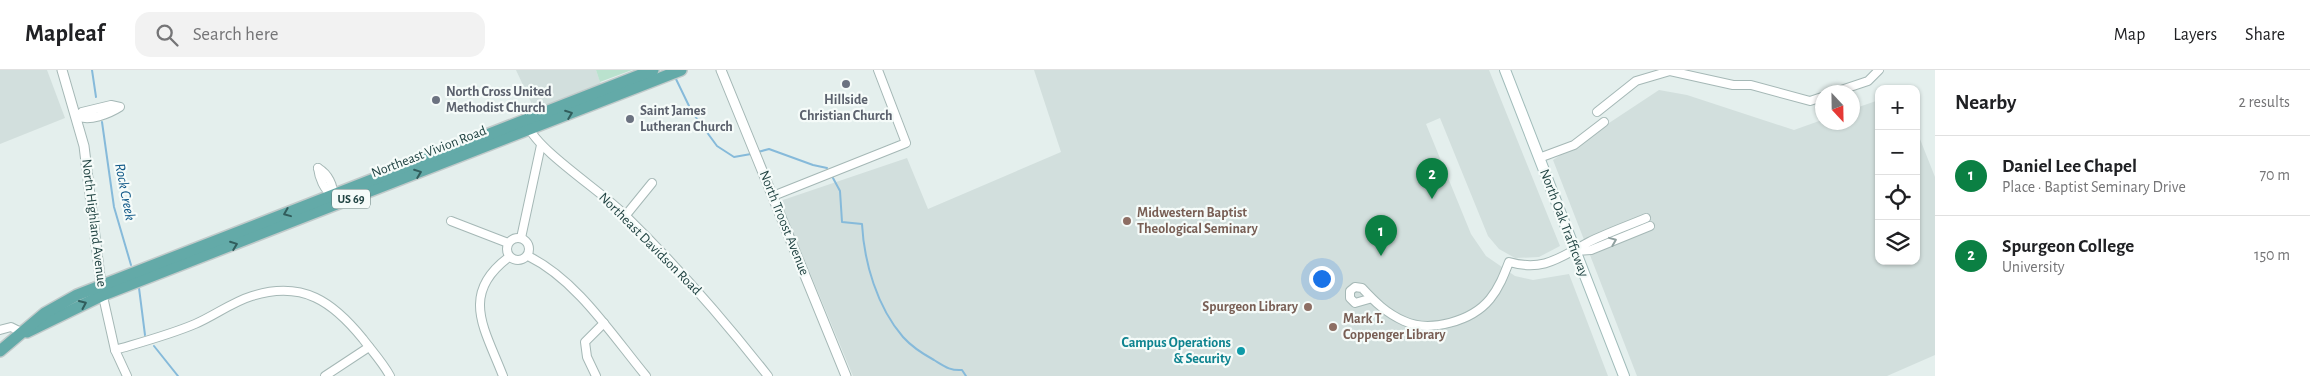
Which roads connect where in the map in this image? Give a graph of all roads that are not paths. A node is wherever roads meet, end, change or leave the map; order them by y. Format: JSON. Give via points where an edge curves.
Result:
{"nodes":[{"id":1,"x":62,"y":70,"type":"edge"},
{"id":2,"x":653,"y":70,"type":"edge"},
{"id":3,"x":681,"y":70,"type":"edge"},
{"id":4,"x":721,"y":70,"type":"edge"},
{"id":5,"x":878,"y":70,"type":"edge"},
{"id":6,"x":1505,"y":70,"type":"edge"},
{"id":7,"x":1879,"y":71,"type":"edge"},
{"id":8,"x":1657,"y":72,"type":"edge"},
{"id":9,"x":1856,"y":85,"type":"edge"},
{"id":10,"x":1815,"y":99,"type":"edge"},
{"id":11,"x":1597,"y":112,"type":"dead end"},
{"id":12,"x":1604,"y":122,"type":"dead end"},
{"id":13,"x":527,"y":125,"type":"junction"},
{"id":14,"x":541,"y":145,"type":"junction"},
{"id":15,"x":1539,"y":158,"type":"junction"},
{"id":16,"x":389,"y":173,"type":"junction"},
{"id":17,"x":652,"y":182,"type":"dead end"},
{"id":18,"x":382,"y":187,"type":"junction"},
{"id":19,"x":774,"y":196,"type":"junction"},
{"id":20,"x":335,"y":200,"type":"junction"},
{"id":21,"x":626,"y":215,"type":"junction"},
{"id":22,"x":451,"y":221,"type":"dead end"},
{"id":23,"x":1648,"y":222,"type":"dead end"},
{"id":24,"x":521,"y":238,"type":"junction"},
{"id":25,"x":508,"y":243,"type":"junction"},
{"id":26,"x":1576,"y":251,"type":"junction"},
{"id":27,"x":528,"y":256,"type":"junction"},
{"id":28,"x":509,"y":257,"type":"junction"},
{"id":29,"x":102,"y":290,"type":"junction"},
{"id":30,"x":1370,"y":299,"type":"dead end"},
{"id":31,"x":604,"y":323,"type":"junction"},
{"id":32,"x":0,"y":330,"type":"edge"},
{"id":33,"x":24,"y":333,"type":"junction"},
{"id":34,"x":369,"y":347,"type":"junction"},
{"id":35,"x":115,"y":350,"type":"junction"},
{"id":36,"x":0,"y":351,"type":"edge"},
{"id":37,"x":642,"y":375,"type":"edge"},
{"id":38,"x":127,"y":376,"type":"edge"},
{"id":39,"x":325,"y":376,"type":"edge"},
{"id":40,"x":390,"y":376,"type":"edge"},
{"id":41,"x":503,"y":376,"type":"edge"},
{"id":42,"x":596,"y":376,"type":"edge"},
{"id":43,"x":768,"y":376,"type":"edge"},
{"id":44,"x":846,"y":376,"type":"edge"},
{"id":45,"x":1624,"y":376,"type":"edge"}],
"edges":[{"from":1,"to":29,"type":"street","name":"North Highland Avenue","via":[[77,116],[88,172]]},
{"from":2,"to":13,"type":"main road","name":"Northeast Vivion Road","number":"US 69"},
{"from":13,"to":3,"type":"main road","name":"Northeast Vivion Road","number":"US 69","one_way":true},
{"from":4,"to":19,"type":"street","name":"North Troost Avenue"},
{"from":5,"to":19,"type":"street","via":[[906,143]]},
{"from":6,"to":15,"type":"main road","name":"North Oak Trafficway"},
{"from":7,"to":9,"type":"street","via":[[1868,81]]},
{"from":8,"to":10,"type":"street","via":[[1670,71],[1733,85],[1751,85],[1810,101]]},
{"from":8,"to":11,"type":"street","via":[[1636,81]]},
{"from":12,"to":15,"type":"street","via":[[1574,145]]},
{"from":13,"to":14,"type":"street","name":"Northeast Davidson Road"},
{"from":13,"to":16,"type":"main road","name":"Northeast Vivion Road","number":"US 69"},
{"from":18,"to":13,"type":"main road","name":"Northeast Vivion Road","number":"US 69","one_way":true},
{"from":14,"to":21,"type":"street","name":"Northeast Davidson Road"},
{"from":14,"to":24,"type":"street"},
{"from":15,"to":26,"type":"main road","name":"North Oak Trafficway"},
{"from":16,"to":18,"type":"main road"},
{"from":16,"to":20,"type":"main road","name":"Northeast Vivion Road","number":"US 69"},
{"from":17,"to":21,"type":"street"},
{"from":18,"to":20,"type":"main road","name":"Northeast Vivion Road","number":"US 69"},
{"from":19,"to":44,"type":"street","name":"North Troost Avenue"},
{"from":20,"to":29,"type":"main road","name":"Northeast Vivion Road","number":"US 69"},
{"from":21,"to":43,"type":"street","name":"Northeast Davidson Road","via":[[691,283]]},
{"from":22,"to":25,"type":"street"},
{"from":23,"to":26,"type":"street","via":[[1588,243]]},
{"from":24,"to":25,"type":"street"},
{"from":24,"to":27,"type":"street","via":[[528,248]]},
{"from":25,"to":28,"type":"street","via":[[506,251]]},
{"from":26,"to":30,"type":"street","via":[[1538,265],[1509,262],[1489,300],[1471,314],[1449,323],[1426,325],[1406,322]]},
{"from":26,"to":45,"type":"main road","name":"North Oak Trafficway"},
{"from":27,"to":28,"type":"street","via":[[519,260]]},
{"from":27,"to":31,"type":"street","via":[[552,269]]},
{"from":28,"to":41,"type":"street","via":[[487,278],[479,301]]},
{"from":29,"to":33,"type":"main road","name":"Northeast Vivion Road","number":"US 69"},
{"from":29,"to":35,"type":"street","name":"North Highland Avenue"},
{"from":31,"to":37,"type":"street"},
{"from":31,"to":42,"type":"street","via":[[585,342]]},
{"from":32,"to":33,"type":"street","via":[[11,327]]},
{"from":33,"to":36,"type":"main road","name":"Northeast Vivion Road","number":"US 69"},
{"from":34,"to":35,"type":"street","via":[[351,324],[313,295],[272,291],[241,300],[181,330]]},
{"from":34,"to":39,"type":"street"},
{"from":34,"to":40,"type":"street"},
{"from":35,"to":38,"type":"street","name":"North Highland Avenue"}]}
